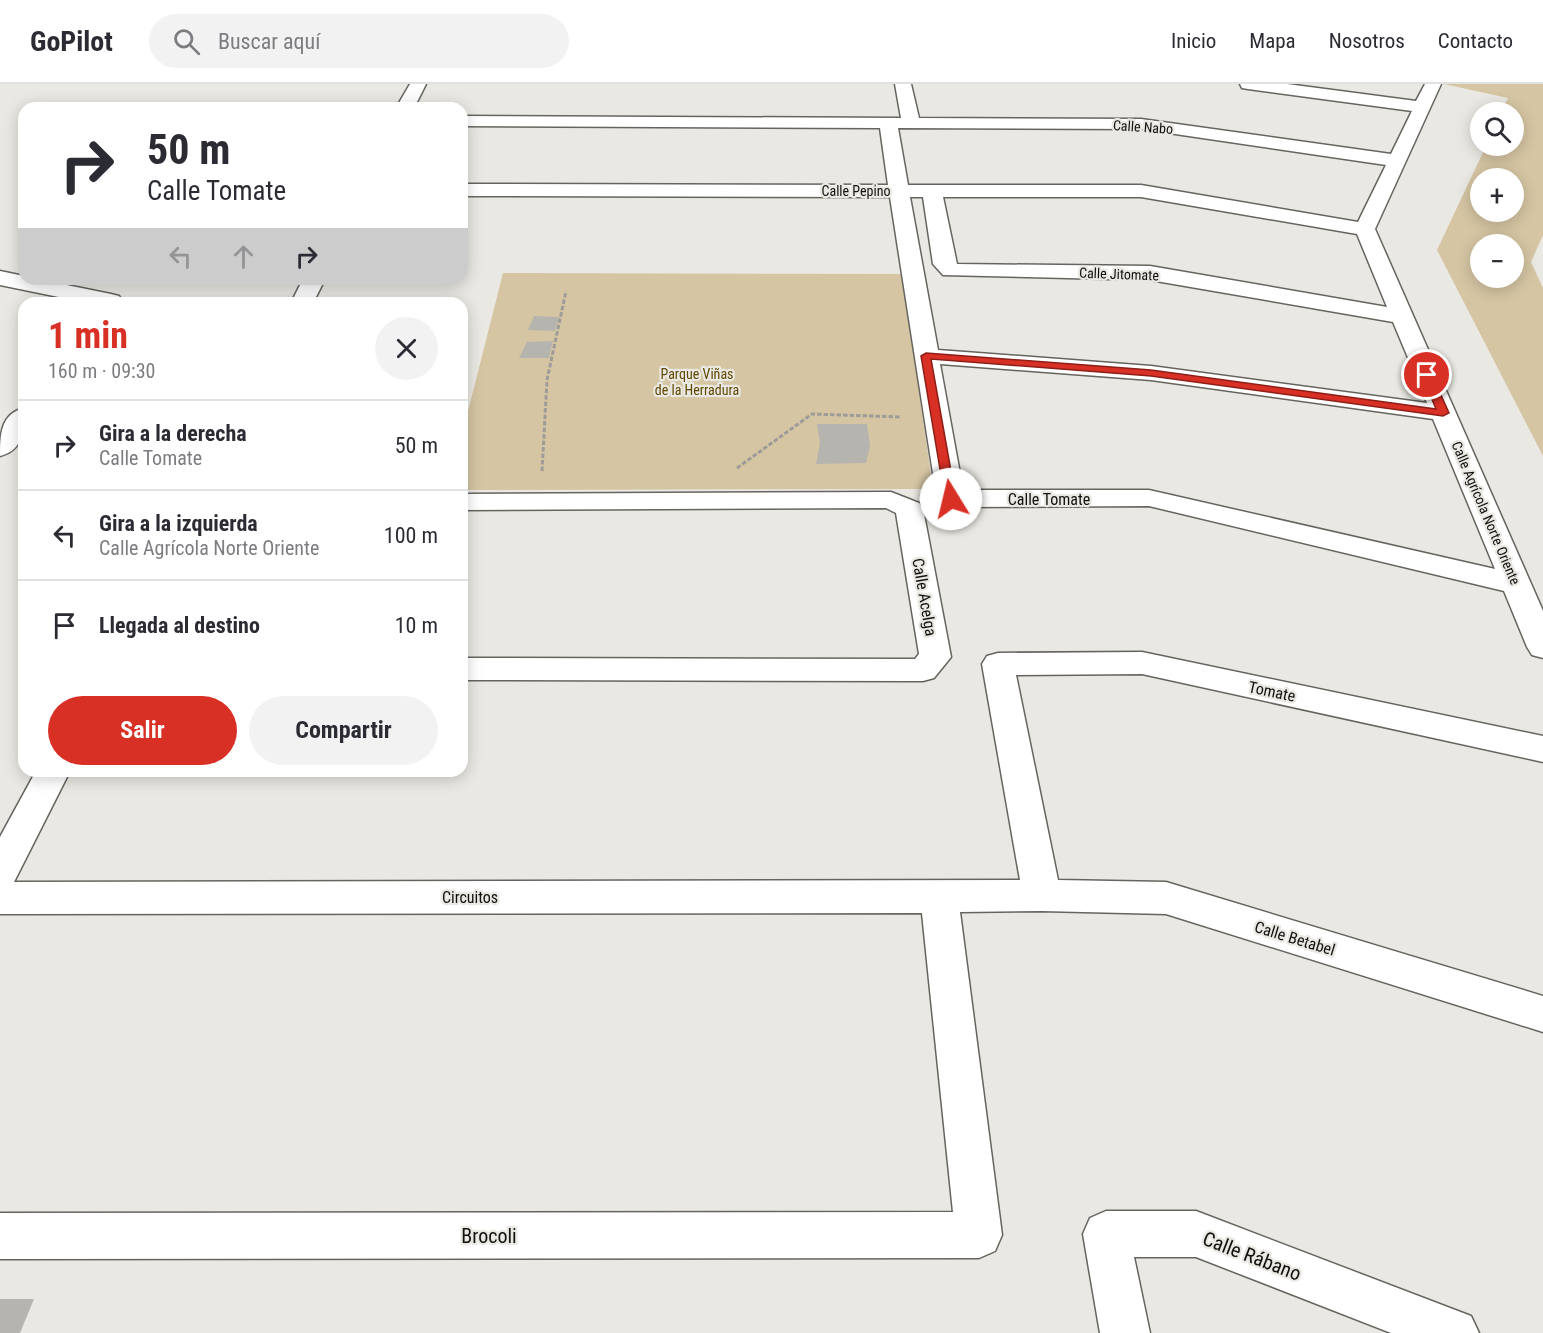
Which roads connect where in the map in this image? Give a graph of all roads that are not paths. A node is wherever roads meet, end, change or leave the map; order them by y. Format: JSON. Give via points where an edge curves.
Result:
{"nodes":[{"id":1,"x":418,"y":84,"type":"edge"},
{"id":2,"x":903,"y":84,"type":"edge"},
{"id":3,"x":1248,"y":84,"type":"edge"},
{"id":4,"x":1433,"y":84,"type":"edge"},
{"id":5,"x":408,"y":102,"type":"edge"},
{"id":6,"x":1422,"y":107,"type":"junction"},
{"id":7,"x":468,"y":121,"type":"edge"},
{"id":8,"x":911,"y":124,"type":"junction"},
{"id":9,"x":888,"y":125,"type":"junction"},
{"id":10,"x":1397,"y":161,"type":"junction"},
{"id":11,"x":468,"y":190,"type":"edge"},
{"id":12,"x":932,"y":191,"type":"junction"},
{"id":13,"x":900,"y":192,"type":"junction"},
{"id":14,"x":1365,"y":229,"type":"junction"},
{"id":15,"x":0,"y":278,"type":"edge"},
{"id":16,"x":18,"y":281,"type":"edge"},
{"id":17,"x":42,"y":285,"type":"edge"},
{"id":18,"x":114,"y":297,"type":"edge"},
{"id":19,"x":1402,"y":317,"type":"junction"},
{"id":20,"x":926,"y":356,"type":"junction"},
{"id":21,"x":0,"y":408,"type":"edge"},
{"id":22,"x":18,"y":413,"type":"edge"},
{"id":23,"x":1443,"y":413,"type":"junction"},
{"id":24,"x":18,"y":423,"type":"edge"},
{"id":25,"x":0,"y":448,"type":"edge"},
{"id":26,"x":468,"y":502,"type":"edge"},
{"id":27,"x":1516,"y":584,"type":"junction"},
{"id":28,"x":1543,"y":646,"type":"edge"},
{"id":29,"x":468,"y":669,"type":"edge"},
{"id":30,"x":1543,"y":749,"type":"edge"},
{"id":31,"x":50,"y":777,"type":"edge"},
{"id":32,"x":0,"y":872,"type":"edge"},
{"id":33,"x":1042,"y":895,"type":"junction"},
{"id":34,"x":0,"y":897,"type":"edge"},
{"id":35,"x":939,"y":897,"type":"junction"},
{"id":36,"x":1543,"y":1014,"type":"edge"},
{"id":37,"x":0,"y":1236,"type":"edge"},
{"id":38,"x":1125,"y":1333,"type":"edge"},
{"id":39,"x":1454,"y":1333,"type":"edge"}],
"edges":[{"from":1,"to":5,"type":"street"},
{"from":2,"to":8,"type":"street"},
{"from":3,"to":6,"type":"street"},
{"from":4,"to":6,"type":"street"},
{"from":6,"to":10,"type":"street"},
{"from":7,"to":9,"type":"street"},
{"from":8,"to":9,"type":"street","name":"Calle Nabo"},
{"from":8,"to":10,"type":"street","name":"Calle Nabo","via":[[1141,124]]},
{"from":9,"to":13,"type":"street","name":"Calle Pepino"},
{"from":10,"to":14,"type":"street"},
{"from":11,"to":13,"type":"street","name":"Calle Pepino"},
{"from":12,"to":13,"type":"street"},
{"from":12,"to":14,"type":"street","via":[[1141,191]]},
{"from":12,"to":19,"type":"street","name":"Calle Jitomate","via":[[944,264],[951,270],[1150,273]]},
{"from":13,"to":20,"type":"street","name":"Calle Tomate"},
{"from":14,"to":19,"type":"street","name":"Calle Agrícola Norte Oriente"},
{"from":15,"to":16,"type":"street"},
{"from":17,"to":18,"type":"street"},
{"from":19,"to":23,"type":"street","name":"Calle Agrícola Norte Oriente"},
{"from":20,"to":23,"type":"street","via":[[1151,373]]},
{"from":20,"to":27,"type":"street","name":"Calle Tomate","via":[[951,499],[1149,498]]},
{"from":21,"to":22,"type":"street"},
{"from":23,"to":27,"type":"street","name":"Calle Agrícola Norte Oriente"},
{"from":24,"to":25,"type":"street"},
{"from":26,"to":29,"type":"street","name":"Calle Acelga","via":[[891,500],[909,509],[935,657],[923,670]]},
{"from":27,"to":28,"type":"street","name":"Calle Agrícola Norte Oriente"},
{"from":30,"to":33,"type":"street","name":"Tomate","via":[[1142,663],[998,664]]},
{"from":31,"to":32,"type":"street"},
{"from":33,"to":35,"type":"street","name":"Calle Betabel"},
{"from":33,"to":36,"type":"street","name":"Calle Betabel","via":[[1166,898]]},
{"from":34,"to":35,"type":"street","name":"Circuitos"},
{"from":35,"to":37,"type":"street","name":"Brocoli","via":[[978,1235]]},
{"from":38,"to":39,"type":"street","name":"Calle Rábano","via":[[1106,1234],[1196,1234]]}]}
